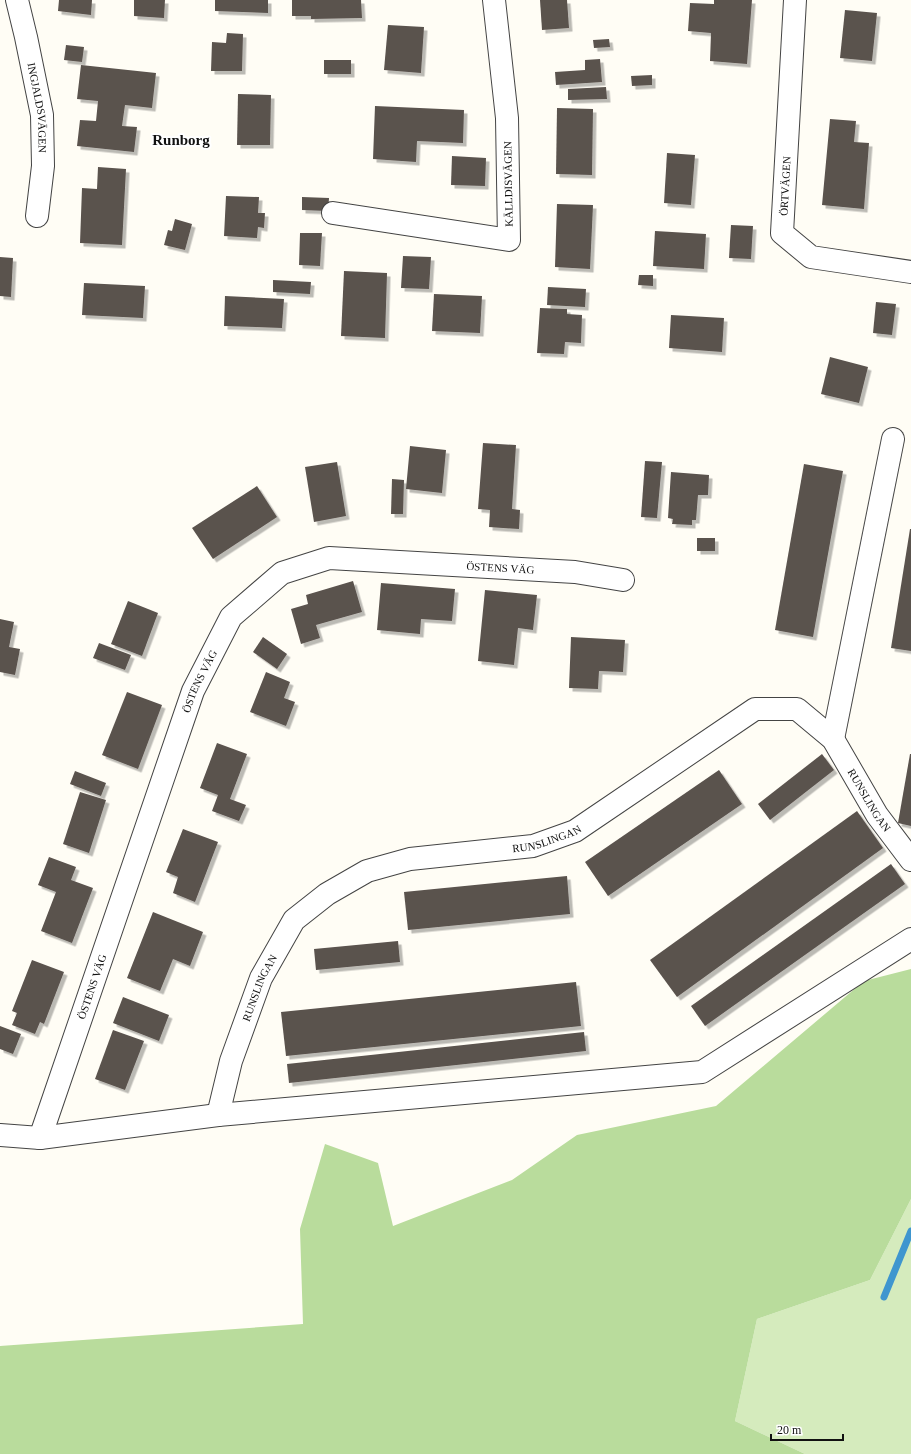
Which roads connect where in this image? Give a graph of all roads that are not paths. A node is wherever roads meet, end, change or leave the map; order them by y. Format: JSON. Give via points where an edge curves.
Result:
{"nodes":[{"id":1,"x":17,"y":0,"type":"edge"},
{"id":2,"x":494,"y":0,"type":"edge"},
{"id":3,"x":795,"y":0,"type":"edge"},
{"id":4,"x":333,"y":213,"type":"dead end"},
{"id":5,"x":37,"y":216,"type":"dead end"},
{"id":6,"x":911,"y":272,"type":"edge"},
{"id":7,"x":893,"y":439,"type":"dead end"},
{"id":8,"x":624,"y":580,"type":"dead end"},
{"id":9,"x":833,"y":739,"type":"junction"},
{"id":10,"x":911,"y":860,"type":"edge"},
{"id":11,"x":911,"y":939,"type":"edge"},
{"id":12,"x":218,"y":1115,"type":"junction"},
{"id":13,"x":0,"y":1135,"type":"edge"},
{"id":14,"x":40,"y":1138,"type":"junction"}],
"edges":[{"from":1,"to":5,"type":"street","name":"INGJALDSVÄGEN","via":[[42,115],[43,166]]},
{"from":2,"to":4,"type":"street","name":"KÄLLDISVÄGEN","via":[[507,118],[509,240]]},
{"from":3,"to":6,"type":"street","name":"ÖRTVÄGEN","via":[[782,233],[811,257]]},
{"from":7,"to":9,"type":"street"},
{"from":8,"to":14,"type":"street","name":"ÖSTENS VÄG","via":[[574,572],[329,558],[282,573],[230,617],[193,690]]},
{"from":9,"to":10,"type":"street","name":"RUNSLINGAN","via":[[877,814]]},
{"from":9,"to":12,"type":"street","name":"RUNSLINGAN","via":[[797,709],[755,709],[575,831],[533,846],[410,859],[367,871],[327,894],[294,920],[261,978],[231,1061]]},
{"from":11,"to":12,"type":"street","via":[[702,1072]]},
{"from":12,"to":14,"type":"street"},
{"from":13,"to":14,"type":"street"}]}
